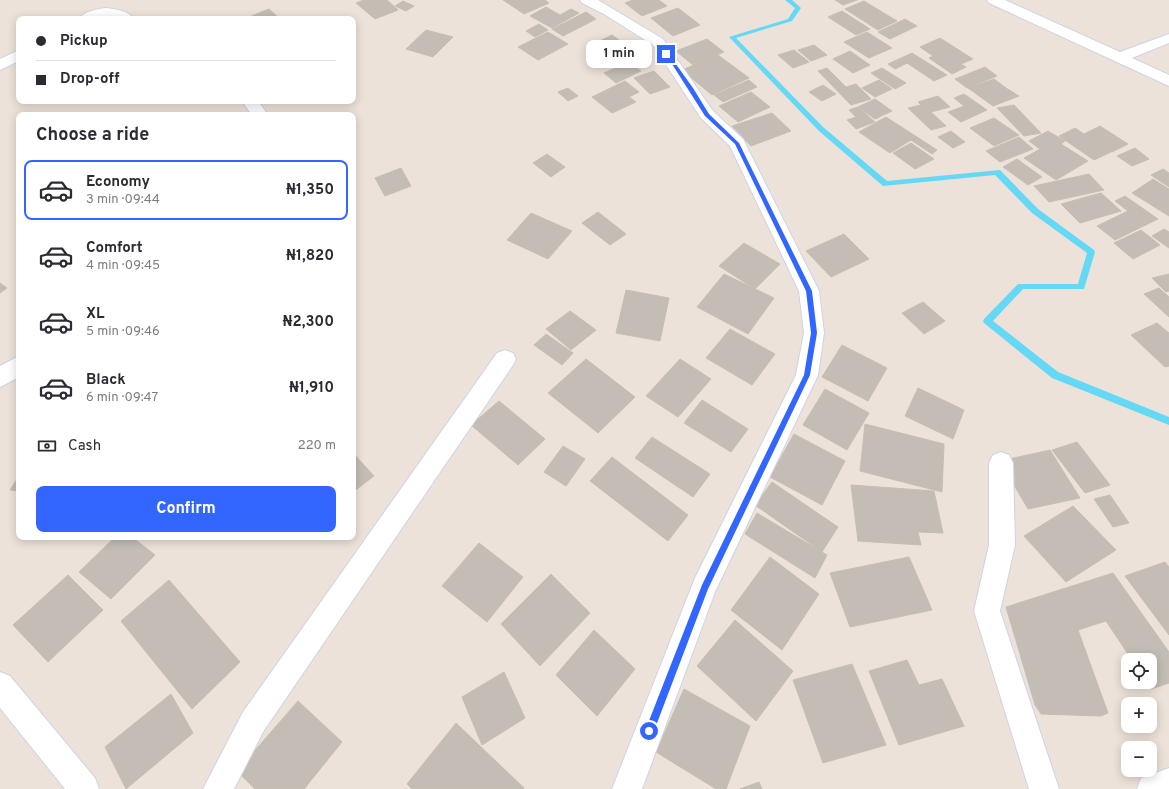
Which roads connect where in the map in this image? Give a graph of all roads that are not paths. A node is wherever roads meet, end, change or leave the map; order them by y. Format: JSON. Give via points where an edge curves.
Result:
{"nodes":[{"id":1,"x":586,"y":0,"type":"edge"},
{"id":2,"x":994,"y":0,"type":"edge"},
{"id":3,"x":94,"y":16,"type":"edge"},
{"id":4,"x":122,"y":16,"type":"edge"},
{"id":5,"x":1169,"y":38,"type":"edge"},
{"id":6,"x":16,"y":57,"type":"edge"},
{"id":7,"x":1119,"y":58,"type":"junction"},
{"id":8,"x":0,"y":65,"type":"edge"},
{"id":9,"x":1169,"y":81,"type":"edge"},
{"id":10,"x":505,"y":359,"type":"dead end"},
{"id":11,"x":16,"y":367,"type":"edge"},
{"id":12,"x":0,"y":378,"type":"edge"},
{"id":13,"x":1001,"y":463,"type":"dead end"},
{"id":14,"x":0,"y":686,"type":"edge"},
{"id":15,"x":1169,"y":783,"type":"edge"},
{"id":16,"x":84,"y":789,"type":"edge"},
{"id":17,"x":218,"y":789,"type":"edge"},
{"id":18,"x":627,"y":789,"type":"edge"},
{"id":19,"x":1044,"y":789,"type":"edge"},
{"id":20,"x":1152,"y":789,"type":"edge"}],
"edges":[{"from":1,"to":18,"type":"street","via":[[609,11],[658,42],[707,114],[737,143],[809,291],[814,333],[807,375],[704,587]]},
{"from":2,"to":7,"type":"street"},
{"from":3,"to":4,"type":"street","via":[[105,12],[115,12]]},
{"from":5,"to":7,"type":"street"},
{"from":6,"to":8,"type":"street"},
{"from":7,"to":9,"type":"street"},
{"from":10,"to":17,"type":"street","via":[[253,722]]},
{"from":11,"to":12,"type":"street"},
{"from":13,"to":19,"type":"street","via":[[1002,545],[987,611]]},
{"from":14,"to":16,"type":"street"},
{"from":15,"to":20,"type":"street"}]}
